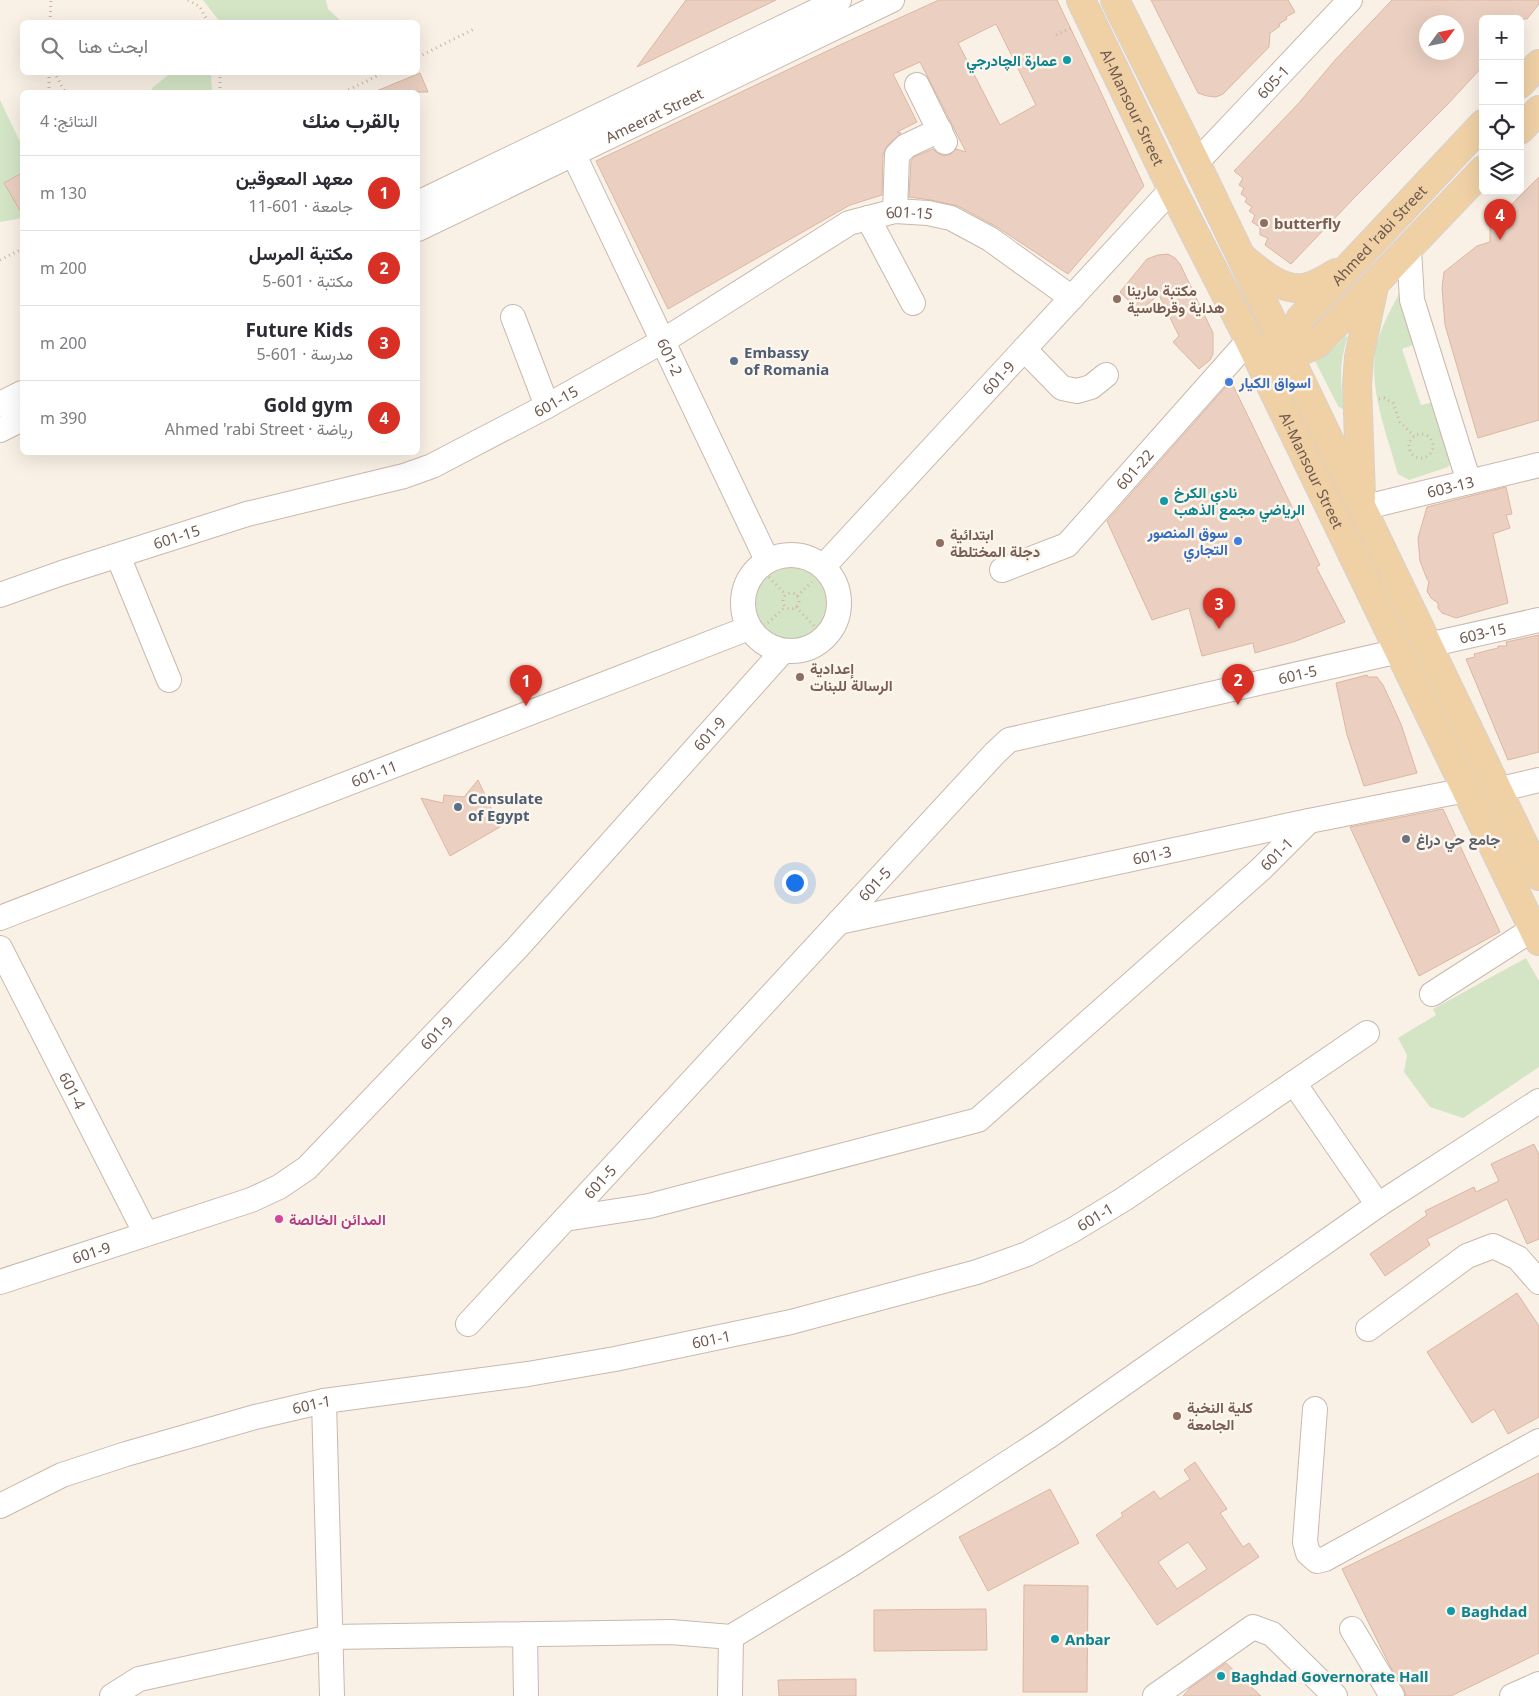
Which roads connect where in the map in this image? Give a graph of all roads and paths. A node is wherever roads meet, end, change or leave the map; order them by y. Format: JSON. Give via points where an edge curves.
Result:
{"nodes":[{"id":1,"x":51,"y":0,"type":"edge"},
{"id":2,"x":188,"y":0,"type":"edge"},
{"id":3,"x":839,"y":0,"type":"edge"},
{"id":4,"x":892,"y":0,"type":"edge"},
{"id":5,"x":1081,"y":0,"type":"edge"},
{"id":6,"x":1115,"y":0,"type":"edge"},
{"id":7,"x":1350,"y":0,"type":"edge"},
{"id":8,"x":50,"y":20,"type":"edge"},
{"id":9,"x":207,"y":20,"type":"edge"},
{"id":10,"x":1074,"y":27,"type":"dead end"},
{"id":11,"x":476,"y":28,"type":"dead end"},
{"id":12,"x":1056,"y":35,"type":"dead end"},
{"id":13,"x":420,"y":56,"type":"edge"},
{"id":14,"x":1539,"y":64,"type":"edge"},
{"id":15,"x":49,"y":75,"type":"edge"},
{"id":16,"x":56,"y":75,"type":"edge"},
{"id":17,"x":220,"y":75,"type":"edge"},
{"id":18,"x":379,"y":75,"type":"edge"},
{"id":19,"x":1524,"y":80,"type":"edge"},
{"id":20,"x":917,"y":84,"type":"dead end"},
{"id":21,"x":49,"y":90,"type":"edge"},
{"id":22,"x":64,"y":90,"type":"edge"},
{"id":23,"x":220,"y":90,"type":"edge"},
{"id":24,"x":348,"y":90,"type":"edge"},
{"id":25,"x":1479,"y":128,"type":"edge"},
{"id":26,"x":573,"y":154,"type":"junction"},
{"id":27,"x":1196,"y":163,"type":"junction"},
{"id":28,"x":1479,"y":174,"type":"edge"},
{"id":29,"x":1172,"y":189,"type":"junction"},
{"id":30,"x":420,"y":202,"type":"edge"},
{"id":31,"x":895,"y":211,"type":"junction"},
{"id":32,"x":868,"y":218,"type":"junction"},
{"id":33,"x":420,"y":227,"type":"edge"},
{"id":34,"x":1409,"y":249,"type":"junction"},
{"id":35,"x":20,"y":250,"type":"edge"},
{"id":36,"x":1242,"y":258,"type":"junction"},
{"id":37,"x":0,"y":260,"type":"edge"},
{"id":38,"x":1353,"y":263,"type":"junction"},
{"id":39,"x":1374,"y":285,"type":"junction"},
{"id":40,"x":1072,"y":298,"type":"junction"},
{"id":41,"x":913,"y":303,"type":"dead end"},
{"id":42,"x":513,"y":317,"type":"dead end"},
{"id":43,"x":1249,"y":340,"type":"junction"},
{"id":44,"x":663,"y":342,"type":"junction"},
{"id":45,"x":1024,"y":349,"type":"junction"},
{"id":46,"x":1287,"y":352,"type":"junction"},
{"id":47,"x":1106,"y":375,"type":"dead end"},
{"id":48,"x":20,"y":394,"type":"edge"},
{"id":49,"x":1378,"y":399,"type":"dead end"},
{"id":50,"x":1278,"y":400,"type":"junction"},
{"id":51,"x":0,"y":404,"type":"edge"},
{"id":52,"x":547,"y":406,"type":"junction"},
{"id":53,"x":20,"y":420,"type":"edge"},
{"id":54,"x":0,"y":430,"type":"edge"},
{"id":55,"x":1414,"y":436,"type":"junction"},
{"id":56,"x":1539,"y":465,"type":"edge"},
{"id":57,"x":1469,"y":482,"type":"junction"},
{"id":58,"x":1362,"y":508,"type":"junction"},
{"id":59,"x":118,"y":556,"type":"junction"},
{"id":60,"x":766,"y":566,"type":"junction"},
{"id":61,"x":1002,"y":570,"type":"dead end"},
{"id":62,"x":819,"y":574,"type":"junction"},
{"id":63,"x":0,"y":595,"type":"edge"},
{"id":64,"x":786,"y":596,"type":"junction"},
{"id":65,"x":797,"y":596,"type":"junction"},
{"id":66,"x":786,"y":607,"type":"junction"},
{"id":67,"x":796,"y":607,"type":"junction"},
{"id":68,"x":1539,"y":620,"type":"edge"},
{"id":69,"x":758,"y":626,"type":"junction"},
{"id":70,"x":819,"y":631,"type":"dead end"},
{"id":71,"x":1428,"y":645,"type":"junction"},
{"id":72,"x":783,"y":651,"type":"junction"},
{"id":73,"x":1399,"y":651,"type":"junction"},
{"id":74,"x":169,"y":680,"type":"dead end"},
{"id":75,"x":1539,"y":780,"type":"edge"},
{"id":76,"x":1466,"y":790,"type":"junction"},
{"id":77,"x":1497,"y":790,"type":"junction"},
{"id":78,"x":1309,"y":821,"type":"junction"},
{"id":79,"x":1539,"y":876,"type":"edge"},
{"id":80,"x":0,"y":918,"type":"edge"},
{"id":81,"x":839,"y":922,"type":"junction"},
{"id":82,"x":1536,"y":935,"type":"edge"},
{"id":83,"x":0,"y":948,"type":"edge"},
{"id":84,"x":1432,"y":994,"type":"dead end"},
{"id":85,"x":1367,"y":1033,"type":"dead end"},
{"id":86,"x":1294,"y":1083,"type":"junction"},
{"id":87,"x":1539,"y":1102,"type":"edge"},
{"id":88,"x":1378,"y":1206,"type":"junction"},
{"id":89,"x":565,"y":1219,"type":"junction"},
{"id":90,"x":146,"y":1234,"type":"junction"},
{"id":91,"x":0,"y":1282,"type":"edge"},
{"id":92,"x":1539,"y":1282,"type":"edge"},
{"id":93,"x":468,"y":1324,"type":"dead end"},
{"id":94,"x":1368,"y":1329,"type":"dead end"},
{"id":95,"x":324,"y":1401,"type":"junction"},
{"id":96,"x":1315,"y":1409,"type":"dead end"},
{"id":97,"x":1539,"y":1441,"type":"edge"},
{"id":98,"x":0,"y":1506,"type":"edge"},
{"id":99,"x":1352,"y":1629,"type":"dead end"},
{"id":100,"x":525,"y":1634,"type":"junction"},
{"id":101,"x":731,"y":1637,"type":"junction"},
{"id":102,"x":331,"y":1638,"type":"junction"},
{"id":103,"x":1539,"y":1684,"type":"edge"},
{"id":104,"x":112,"y":1696,"type":"edge"},
{"id":105,"x":332,"y":1696,"type":"edge"},
{"id":106,"x":526,"y":1696,"type":"edge"},
{"id":107,"x":730,"y":1696,"type":"edge"},
{"id":108,"x":1155,"y":1696,"type":"edge"},
{"id":109,"x":1334,"y":1696,"type":"edge"},
{"id":110,"x":1392,"y":1696,"type":"edge"},
{"id":111,"x":1512,"y":1696,"type":"edge"}],
"edges":[{"from":1,"to":8,"type":"path"},
{"from":2,"to":9,"type":"path","via":[[200,7]]},
{"from":3,"to":30,"type":"street","name":"Ameerat Street"},
{"from":4,"to":26,"type":"street","name":"Ameerat Street"},
{"from":5,"to":29,"type":"main road","name":"Al-Mansour Street"},
{"from":6,"to":27,"type":"main road","name":"Al-Mansour Street"},
{"from":7,"to":27,"type":"street","name":"605-1"},
{"from":10,"to":12,"type":"path"},
{"from":11,"to":13,"type":"path"},
{"from":14,"to":19,"type":"main road"},
{"from":15,"to":21,"type":"path"},
{"from":16,"to":22,"type":"path"},
{"from":17,"to":23,"type":"path"},
{"from":18,"to":24,"type":"path"},
{"from":20,"to":31,"type":"street","via":[[942,136],[906,146],[897,154]]},
{"from":25,"to":38,"type":"main road","name":"Ahmed 'rabi Street"},
{"from":26,"to":33,"type":"street","name":"Ameerat Street"},
{"from":26,"to":44,"type":"street","name":"601-2"},
{"from":27,"to":36,"type":"main road","name":"Al-Mansour Street"},
{"from":28,"to":34,"type":"main road","name":"Ahmed 'rabi Street"},
{"from":29,"to":40,"type":"street","name":"601-9"},
{"from":29,"to":43,"type":"main road","name":"Al-Mansour Street"},
{"from":31,"to":32,"type":"street","name":"601-15"},
{"from":31,"to":40,"type":"street","name":"601-15","via":[[951,218],[990,239]]},
{"from":32,"to":41,"type":"street"},
{"from":32,"to":44,"type":"street","name":"601-15","via":[[848,223]]},
{"from":34,"to":39,"type":"main road","name":"Ahmed 'rabi Street"},
{"from":34,"to":57,"type":"street","via":[[1412,300]]},
{"from":35,"to":37,"type":"path"},
{"from":36,"to":38,"type":"main road","via":[[1270,279],[1286,286],[1303,288],[1320,283]]},
{"from":36,"to":46,"type":"main road","name":"Al-Mansour Street"},
{"from":38,"to":46,"type":"main road","name":"Ahmed 'rabi Street","via":[[1300,319]]},
{"from":39,"to":46,"type":"main road","name":"Ahmed 'rabi Street","via":[[1318,343],[1304,351]]},
{"from":39,"to":58,"type":"main road","via":[[1362,339],[1357,385]]},
{"from":40,"to":45,"type":"street","name":"601-9"},
{"from":42,"to":52,"type":"street"},
{"from":43,"to":46,"type":"main road","name":"Ahmed 'rabi Street","via":[[1261,348]]},
{"from":43,"to":50,"type":"main road","name":"Al-Mansour Street"},
{"from":43,"to":61,"type":"street","name":"601-22","via":[[1067,545]]},
{"from":44,"to":52,"type":"street","name":"601-15"},
{"from":44,"to":60,"type":"street","name":"601-2"},
{"from":45,"to":47,"type":"street","via":[[1062,388],[1077,391],[1091,387]]},
{"from":45,"to":62,"type":"street","name":"601-9"},
{"from":46,"to":50,"type":"main road","name":"Ahmed 'rabi Street"},
{"from":46,"to":58,"type":"main road","name":"Al-Mansour Street"},
{"from":48,"to":51,"type":"street"},
{"from":49,"to":55,"type":"path","via":[[1384,398],[1392,403],[1400,422]]},
{"from":50,"to":73,"type":"main road","name":"Al-Mansour Street"},
{"from":52,"to":59,"type":"street","name":"601-15","via":[[432,466],[404,476],[247,514]]},
{"from":53,"to":54,"type":"street"},
{"from":55,"to":55,"type":"path","via":[[1409,443],[1410,451],[1416,456],[1427,456],[1432,446],[1430,438],[1424,434]]},
{"from":56,"to":57,"type":"street","name":"603-13"},
{"from":57,"to":58,"type":"street","name":"603-13"},
{"from":58,"to":71,"type":"main road","name":"Al-Mansour Street"},
{"from":59,"to":63,"type":"street","name":"601-15"},
{"from":59,"to":74,"type":"street"},
{"from":60,"to":62,"type":"street","via":[[781,555],[796,555],[811,559]]},
{"from":60,"to":64,"type":"path"},
{"from":60,"to":69,"type":"street","via":[[756,568],[748,578],[742,603],[744,616]]},
{"from":62,"to":65,"type":"path"},
{"from":62,"to":72,"type":"street","via":[[833,579],[838,594],[839,609],[834,624],[826,637],[813,646],[799,651]]},
{"from":64,"to":65,"type":"path","via":[[790,593]]},
{"from":64,"to":66,"type":"path","via":[[783,601]]},
{"from":65,"to":67,"type":"path"},
{"from":66,"to":67,"type":"path"},
{"from":66,"to":69,"type":"path"},
{"from":67,"to":70,"type":"path"},
{"from":68,"to":71,"type":"street","name":"603-15"},
{"from":69,"to":72,"type":"street","via":[[758,639]]},
{"from":69,"to":80,"type":"street","name":"601-11"},
{"from":71,"to":77,"type":"main road","name":"Al-Mansour Street"},
{"from":72,"to":90,"type":"street","name":"601-9","via":[[517,948],[307,1168],[252,1200]]},
{"from":73,"to":76,"type":"main road","name":"Al-Mansour Street"},
{"from":73,"to":81,"type":"street","name":"601-5","via":[[1009,740]]},
{"from":75,"to":77,"type":"street"},
{"from":76,"to":78,"type":"street","name":"601-3"},
{"from":76,"to":82,"type":"main road","name":"Al-Mansour Street"},
{"from":77,"to":79,"type":"main road","name":"Al-Mansour Street"},
{"from":78,"to":81,"type":"street","name":"601-3"},
{"from":78,"to":89,"type":"street","name":"601-1","via":[[1261,869],[978,1120],[649,1206]]},
{"from":81,"to":89,"type":"street","name":"601-5"},
{"from":82,"to":84,"type":"street"},
{"from":83,"to":90,"type":"street","name":"601-4"},
{"from":85,"to":86,"type":"street","name":"601-1"},
{"from":86,"to":88,"type":"street"},
{"from":86,"to":95,"type":"street","name":"601-1","via":[[1073,1230],[1027,1254],[977,1272],[791,1322],[615,1359]]},
{"from":87,"to":88,"type":"street"},
{"from":88,"to":101,"type":"street","via":[[1049,1436],[852,1564]]},
{"from":89,"to":93,"type":"street","name":"601-5"},
{"from":90,"to":91,"type":"street","name":"601-9"},
{"from":92,"to":94,"type":"street","via":[[1518,1258],[1493,1246],[1467,1256]]},
{"from":95,"to":98,"type":"street","name":"601-1","via":[[255,1417],[117,1457],[62,1475]]},
{"from":95,"to":102,"type":"street"},
{"from":96,"to":97,"type":"street","via":[[1305,1542],[1308,1553],[1317,1561]]},
{"from":99,"to":110,"type":"street"},
{"from":100,"to":101,"type":"street","via":[[671,1632]]},
{"from":100,"to":102,"type":"street"},
{"from":100,"to":106,"type":"street"},
{"from":101,"to":107,"type":"street"},
{"from":102,"to":104,"type":"street","via":[[139,1679]]},
{"from":102,"to":105,"type":"street"},
{"from":103,"to":111,"type":"street"},
{"from":108,"to":109,"type":"street","via":[[1254,1627],[1272,1634]]}]}
